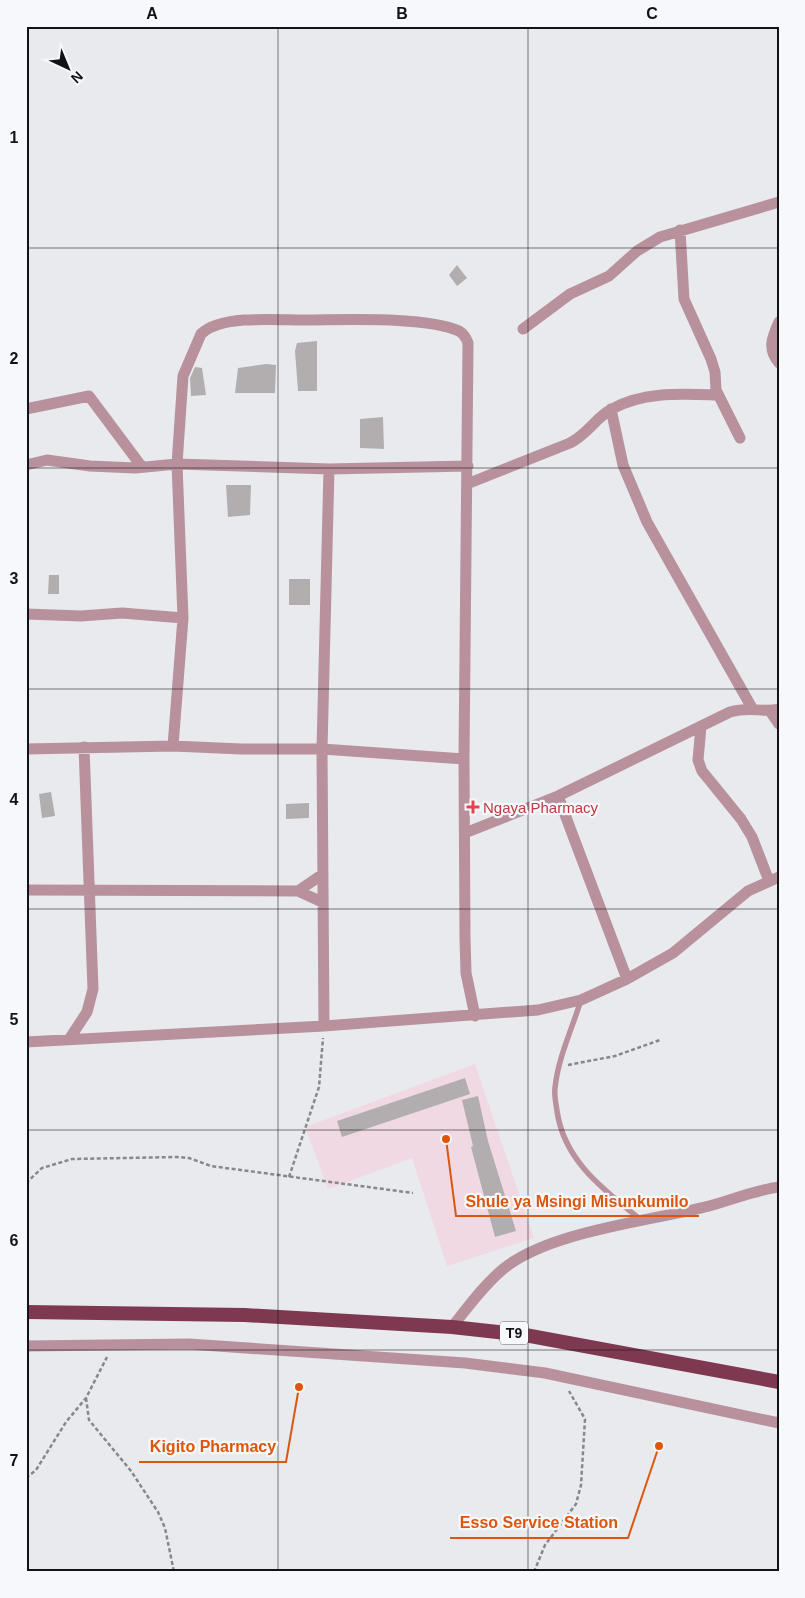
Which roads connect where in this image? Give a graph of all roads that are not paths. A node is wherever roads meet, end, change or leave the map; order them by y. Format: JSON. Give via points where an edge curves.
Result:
{"nodes":[{"id":1,"x":779,"y":202,"type":"edge"},
{"id":2,"x":680,"y":230,"type":"junction"},
{"id":3,"x":779,"y":322,"type":"edge"},
{"id":4,"x":523,"y":329,"type":"dead end"},
{"id":5,"x":779,"y":363,"type":"edge"},
{"id":6,"x":718,"y":395,"type":"junction"},
{"id":7,"x":26,"y":409,"type":"edge"},
{"id":8,"x":611,"y":409,"type":"junction"},
{"id":9,"x":740,"y":438,"type":"dead end"},
{"id":10,"x":177,"y":464,"type":"junction"},
{"id":11,"x":26,"y":465,"type":"edge"},
{"id":12,"x":468,"y":466,"type":"junction"},
{"id":13,"x":142,"y":467,"type":"junction"},
{"id":14,"x":329,"y":469,"type":"junction"},
{"id":15,"x":467,"y":484,"type":"junction"},
{"id":16,"x":26,"y":614,"type":"edge"},
{"id":17,"x":184,"y":618,"type":"junction"},
{"id":18,"x":752,"y":708,"type":"junction"},
{"id":19,"x":774,"y":710,"type":"edge"},
{"id":20,"x":779,"y":724,"type":"edge"},
{"id":21,"x":701,"y":726,"type":"junction"},
{"id":22,"x":173,"y":746,"type":"junction"},
{"id":23,"x":84,"y":747,"type":"junction"},
{"id":24,"x":26,"y":749,"type":"edge"},
{"id":25,"x":322,"y":749,"type":"junction"},
{"id":26,"x":464,"y":759,"type":"junction"},
{"id":27,"x":558,"y":796,"type":"junction"},
{"id":28,"x":465,"y":832,"type":"junction"},
{"id":29,"x":323,"y":874,"type":"junction"},
{"id":30,"x":774,"y":879,"type":"edge"},
{"id":31,"x":26,"y":890,"type":"edge"},
{"id":32,"x":90,"y":891,"type":"junction"},
{"id":33,"x":298,"y":891,"type":"junction"},
{"id":34,"x":322,"y":902,"type":"junction"},
{"id":35,"x":628,"y":979,"type":"junction"},
{"id":36,"x":581,"y":1000,"type":"junction"},
{"id":37,"x":475,"y":1016,"type":"junction"},
{"id":38,"x":324,"y":1026,"type":"junction"},
{"id":39,"x":70,"y":1038,"type":"junction"},
{"id":40,"x":26,"y":1042,"type":"edge"},
{"id":41,"x":779,"y":1187,"type":"edge"},
{"id":42,"x":641,"y":1220,"type":"junction"},
{"id":43,"x":26,"y":1312,"type":"edge"},
{"id":44,"x":452,"y":1327,"type":"junction"},
{"id":45,"x":26,"y":1346,"type":"edge"},
{"id":46,"x":779,"y":1382,"type":"edge"},
{"id":47,"x":779,"y":1423,"type":"edge"}],
"edges":[{"from":1,"to":2,"type":"street"},
{"from":2,"to":4,"type":"street","via":[[637,251],[619,269],[570,294]]},
{"from":2,"to":6,"type":"street","via":[[684,299],[711,358]]},
{"from":3,"to":5,"type":"street","via":[[770,343]]},
{"from":6,"to":8,"type":"street","via":[[666,393]]},
{"from":6,"to":9,"type":"street"},
{"from":7,"to":13,"type":"street","via":[[90,396]]},
{"from":8,"to":15,"type":"street","via":[[583,437]]},
{"from":8,"to":18,"type":"street","via":[[623,465],[647,522]]},
{"from":10,"to":12,"type":"street","via":[[183,376],[196,343],[206,329],[243,320],[337,320],[405,321],[445,326],[464,334],[468,343]]},
{"from":10,"to":13,"type":"street"},
{"from":10,"to":14,"type":"street"},
{"from":10,"to":17,"type":"street"},
{"from":11,"to":13,"type":"street","via":[[55,460],[90,466]]},
{"from":12,"to":14,"type":"street"},
{"from":12,"to":15,"type":"street"},
{"from":14,"to":25,"type":"street"},
{"from":15,"to":26,"type":"street"},
{"from":16,"to":17,"type":"street","via":[[80,616],[122,613]]},
{"from":17,"to":22,"type":"street"},
{"from":18,"to":19,"type":"street"},
{"from":18,"to":21,"type":"street","via":[[730,712]]},
{"from":19,"to":20,"type":"street"},
{"from":21,"to":27,"type":"street"},
{"from":21,"to":30,"type":"street","via":[[698,760],[702,771],[741,819]]},
{"from":22,"to":23,"type":"street"},
{"from":22,"to":25,"type":"street","via":[[241,750]]},
{"from":23,"to":24,"type":"street"},
{"from":23,"to":32,"type":"street"},
{"from":25,"to":26,"type":"street"},
{"from":25,"to":29,"type":"street"},
{"from":26,"to":28,"type":"street"},
{"from":27,"to":28,"type":"street"},
{"from":27,"to":35,"type":"street"},
{"from":28,"to":37,"type":"street","via":[[466,974]]},
{"from":29,"to":33,"type":"street"},
{"from":29,"to":34,"type":"street"},
{"from":30,"to":35,"type":"street","via":[[748,891],[673,952]]},
{"from":31,"to":32,"type":"street"},
{"from":32,"to":33,"type":"street"},
{"from":32,"to":39,"type":"street","via":[[93,989],[87,1012]]},
{"from":33,"to":34,"type":"street"},
{"from":34,"to":38,"type":"street"},
{"from":35,"to":36,"type":"street"},
{"from":36,"to":37,"type":"street","via":[[538,1010]]},
{"from":36,"to":42,"type":"lane","via":[[554,1090],[559,1122],[583,1170]]},
{"from":37,"to":38,"type":"street"},
{"from":38,"to":39,"type":"street"},
{"from":39,"to":40,"type":"street"},
{"from":41,"to":42,"type":"street"},
{"from":42,"to":44,"type":"street","via":[[566,1239],[527,1255],[503,1269]]},
{"from":43,"to":44,"type":"highway","number":"T9","via":[[245,1315]]},
{"from":44,"to":46,"type":"highway","number":"T9","via":[[525,1335]]},
{"from":45,"to":47,"type":"street","via":[[189,1344],[465,1363],[561,1377]]}]}
